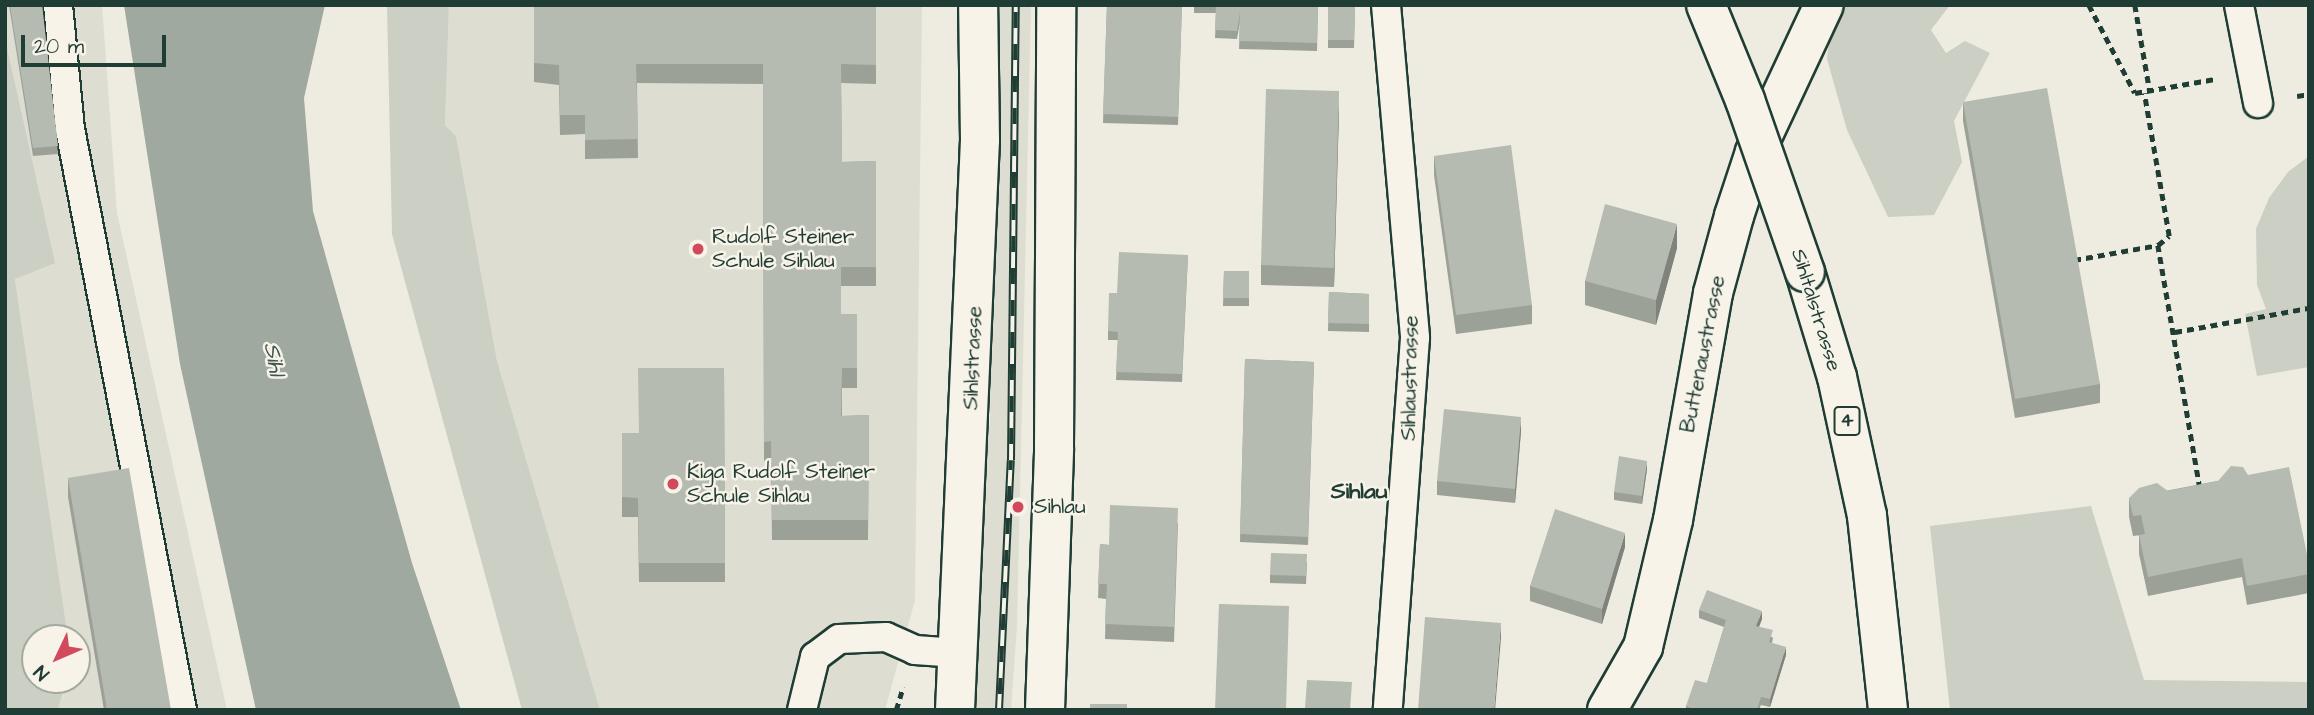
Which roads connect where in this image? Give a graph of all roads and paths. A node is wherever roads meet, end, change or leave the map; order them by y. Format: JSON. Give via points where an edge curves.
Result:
{"nodes":[{"id":1,"x":58,"y":5,"type":"edge"},
{"id":2,"x":978,"y":5,"type":"edge"},
{"id":3,"x":1056,"y":5,"type":"edge"},
{"id":4,"x":1386,"y":5,"type":"edge"},
{"id":5,"x":1706,"y":5,"type":"edge"},
{"id":6,"x":1824,"y":5,"type":"edge"},
{"id":7,"x":2089,"y":5,"type":"edge"},
{"id":8,"x":2135,"y":5,"type":"edge"},
{"id":9,"x":2239,"y":5,"type":"edge"},
{"id":10,"x":2252,"y":72,"type":"junction"},
{"id":11,"x":2147,"y":92,"type":"junction"},
{"id":12,"x":2258,"y":103,"type":"dead end"},
{"id":13,"x":2158,"y":246,"type":"junction"},
{"id":14,"x":2074,"y":260,"type":"edge"},
{"id":15,"x":2309,"y":308,"type":"edge"},
{"id":16,"x":2175,"y":332,"type":"junction"},
{"id":17,"x":2203,"y":503,"type":"edge"},
{"id":18,"x":958,"y":653,"type":"junction"},
{"id":19,"x":181,"y":710,"type":"edge"},
{"id":20,"x":802,"y":710,"type":"edge"},
{"id":21,"x":955,"y":710,"type":"edge"},
{"id":22,"x":1045,"y":710,"type":"edge"},
{"id":23,"x":1388,"y":710,"type":"edge"},
{"id":24,"x":1607,"y":710,"type":"edge"},
{"id":25,"x":1888,"y":710,"type":"edge"}],
"edges":[{"from":1,"to":19,"type":"lane","via":[[70,129]]},
{"from":2,"to":18,"type":"street","name":"Sihlstrasse","via":[[980,141]]},
{"from":3,"to":22,"type":"street","via":[[1054,448]]},
{"from":4,"to":23,"type":"lane","name":"Sihlaustrasse","via":[[1415,338]]},
{"from":5,"to":25,"type":"street","name":"Sihltalstrasse","number":"4","bridge":true,"via":[[1745,100],[1837,377],[1876,573]]},
{"from":6,"to":24,"type":"street","name":"Buttenaustrasse","via":[[1755,152],[1734,216],[1713,293],[1673,520],[1643,647]]},
{"from":7,"to":11,"type":"path","via":[[2135,93]]},
{"from":8,"to":11,"type":"path"},
{"from":9,"to":10,"type":"lane"},
{"from":10,"to":11,"type":"path"},
{"from":10,"to":12,"type":"lane"},
{"from":11,"to":13,"type":"path","via":[[2170,231]]},
{"from":13,"to":14,"type":"path"},
{"from":13,"to":16,"type":"path"},
{"from":15,"to":16,"type":"path"},
{"from":16,"to":17,"type":"path"},
{"from":18,"to":20,"type":"lane","via":[[915,650],[886,637],[839,639],[815,657]]},
{"from":18,"to":21,"type":"street","name":"Sihlstrasse"}]}
